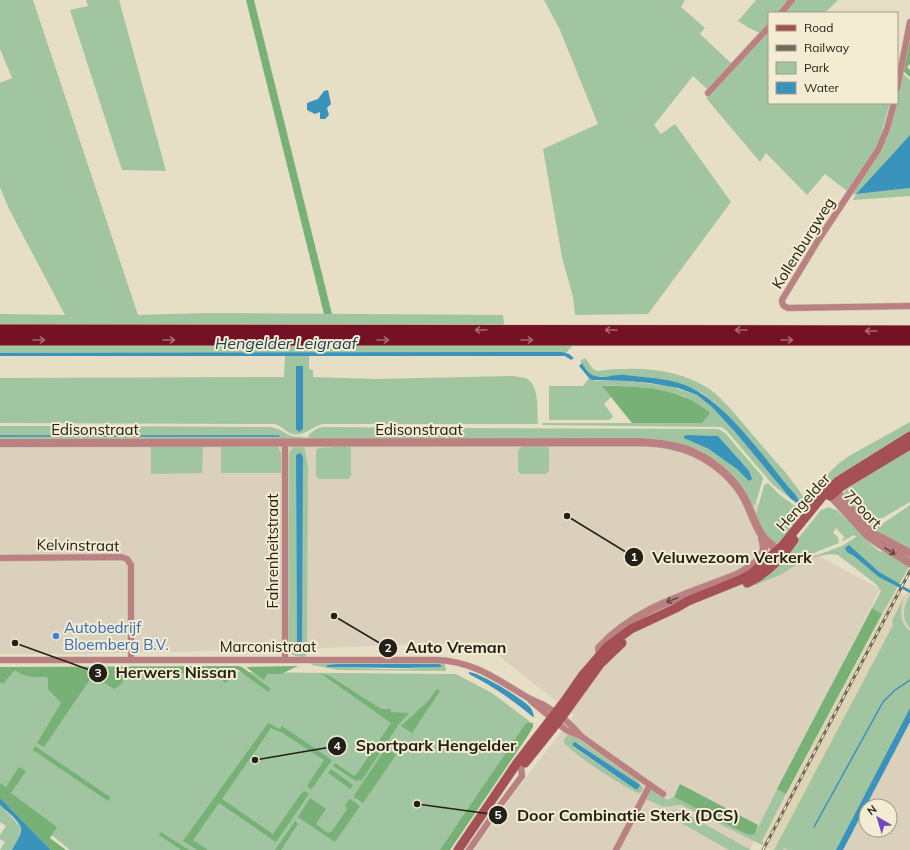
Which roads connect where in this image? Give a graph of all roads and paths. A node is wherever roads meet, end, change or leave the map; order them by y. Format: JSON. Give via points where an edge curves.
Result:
{"nodes":[{"id":1,"x":792,"y":0,"type":"edge"},
{"id":2,"x":782,"y":12,"type":"edge"},
{"id":3,"x":910,"y":22,"type":"edge"},
{"id":4,"x":768,"y":28,"type":"edge"},
{"id":5,"x":898,"y":84,"type":"edge"},
{"id":6,"x":708,"y":93,"type":"dead end"},
{"id":7,"x":894,"y":104,"type":"edge"},
{"id":8,"x":910,"y":306,"type":"edge"},
{"id":9,"x":0,"y":330,"type":"edge"},
{"id":10,"x":910,"y":331,"type":"edge"},
{"id":11,"x":0,"y":340,"type":"edge"},
{"id":12,"x":910,"y":340,"type":"edge"},
{"id":13,"x":910,"y":436,"type":"edge"},
{"id":14,"x":0,"y":443,"type":"edge"},
{"id":15,"x":285,"y":443,"type":"junction"},
{"id":16,"x":910,"y":444,"type":"edge"},
{"id":17,"x":833,"y":492,"type":"junction"},
{"id":18,"x":762,"y":536,"type":"junction"},
{"id":19,"x":776,"y":549,"type":"junction"},
{"id":20,"x":762,"y":553,"type":"junction"},
{"id":21,"x":0,"y":558,"type":"edge"},
{"id":22,"x":909,"y":559,"type":"edge"},
{"id":23,"x":778,"y":561,"type":"junction"},
{"id":24,"x":676,"y":608,"type":"junction"},
{"id":25,"x":642,"y":625,"type":"junction"},
{"id":26,"x":600,"y":655,"type":"junction"},
{"id":27,"x":131,"y":659,"type":"junction"},
{"id":28,"x":286,"y":659,"type":"junction"},
{"id":29,"x":0,"y":660,"type":"edge"},
{"id":30,"x":556,"y":718,"type":"junction"},
{"id":31,"x":521,"y":767,"type":"junction"},
{"id":32,"x":650,"y":785,"type":"junction"},
{"id":33,"x":663,"y":794,"type":"dead end"},
{"id":34,"x":458,"y":850,"type":"edge"},
{"id":35,"x":461,"y":850,"type":"edge"},
{"id":36,"x":469,"y":850,"type":"edge"},
{"id":37,"x":616,"y":850,"type":"edge"}],
"edges":[{"from":1,"to":2,"type":"street"},
{"from":3,"to":5,"type":"street"},
{"from":4,"to":6,"type":"street"},
{"from":7,"to":8,"type":"street","name":"Kollenburgweg","via":[[878,150],[819,239],[782,304],[788,308]]},
{"from":10,"to":9,"type":"highway","one_way":true},
{"from":11,"to":12,"type":"highway","one_way":true},
{"from":13,"to":17,"type":"main road","name":"Hengelder","via":[[851,472]]},
{"from":14,"to":15,"type":"street","name":"Edisonstraat"},
{"from":15,"to":18,"type":"street","name":"Edisonstraat","via":[[640,442],[674,446],[700,456],[730,478],[752,511]]},
{"from":15,"to":28,"type":"street","name":"Fahrenheitstraat"},
{"from":16,"to":17,"type":"main road","name":"Hengelder"},
{"from":17,"to":19,"type":"main road","name":"Hengelder"},
{"from":17,"to":22,"type":"street","name":"7Poort","via":[[867,534]]},
{"from":17,"to":23,"type":"main road","name":"Hengelder"},
{"from":18,"to":19,"type":"street","name":"Edisonstraat"},
{"from":18,"to":20,"type":"street","name":"Hengelder"},
{"from":19,"to":20,"type":"street","name":"Hengelder","via":[[770,548]]},
{"from":19,"to":23,"type":"street"},
{"from":19,"to":24,"type":"main road","name":"Hengelder","via":[[751,574]]},
{"from":20,"to":26,"type":"street","name":"Hengelder","one_way":true,"via":[[749,568],[737,575],[657,606],[640,616],[605,642],[599,648]]},
{"from":21,"to":27,"type":"street","name":"Kelvinstraat","via":[[127,559],[131,565]]},
{"from":23,"to":24,"type":"main road","name":"Hengelder","via":[[749,582],[686,607]]},
{"from":24,"to":25,"type":"main road","name":"Hengelder"},
{"from":25,"to":26,"type":"main road","name":"Hengelder","via":[[620,636]]},
{"from":25,"to":30,"type":"main road","name":"Hengelder","via":[[600,664]]},
{"from":26,"to":30,"type":"main road","name":"Hengelder","via":[[582,676]]},
{"from":27,"to":28,"type":"street","name":"Marconistraat"},
{"from":27,"to":29,"type":"street","name":"Marconistraat"},
{"from":28,"to":30,"type":"street","name":"Marconistraat","via":[[448,660],[488,673]]},
{"from":30,"to":31,"type":"main road","name":"Hengelder"},
{"from":30,"to":32,"type":"street","name":"Marconistraat","via":[[573,733]]},
{"from":30,"to":34,"type":"main road","name":"Hengelder","via":[[517,763]]},
{"from":31,"to":35,"type":"main road","name":"Hengelder"},
{"from":31,"to":36,"type":"street","name":"Hengelder","via":[[522,776]]},
{"from":32,"to":33,"type":"street","name":"Marconistraat"},
{"from":32,"to":37,"type":"street"}]}
